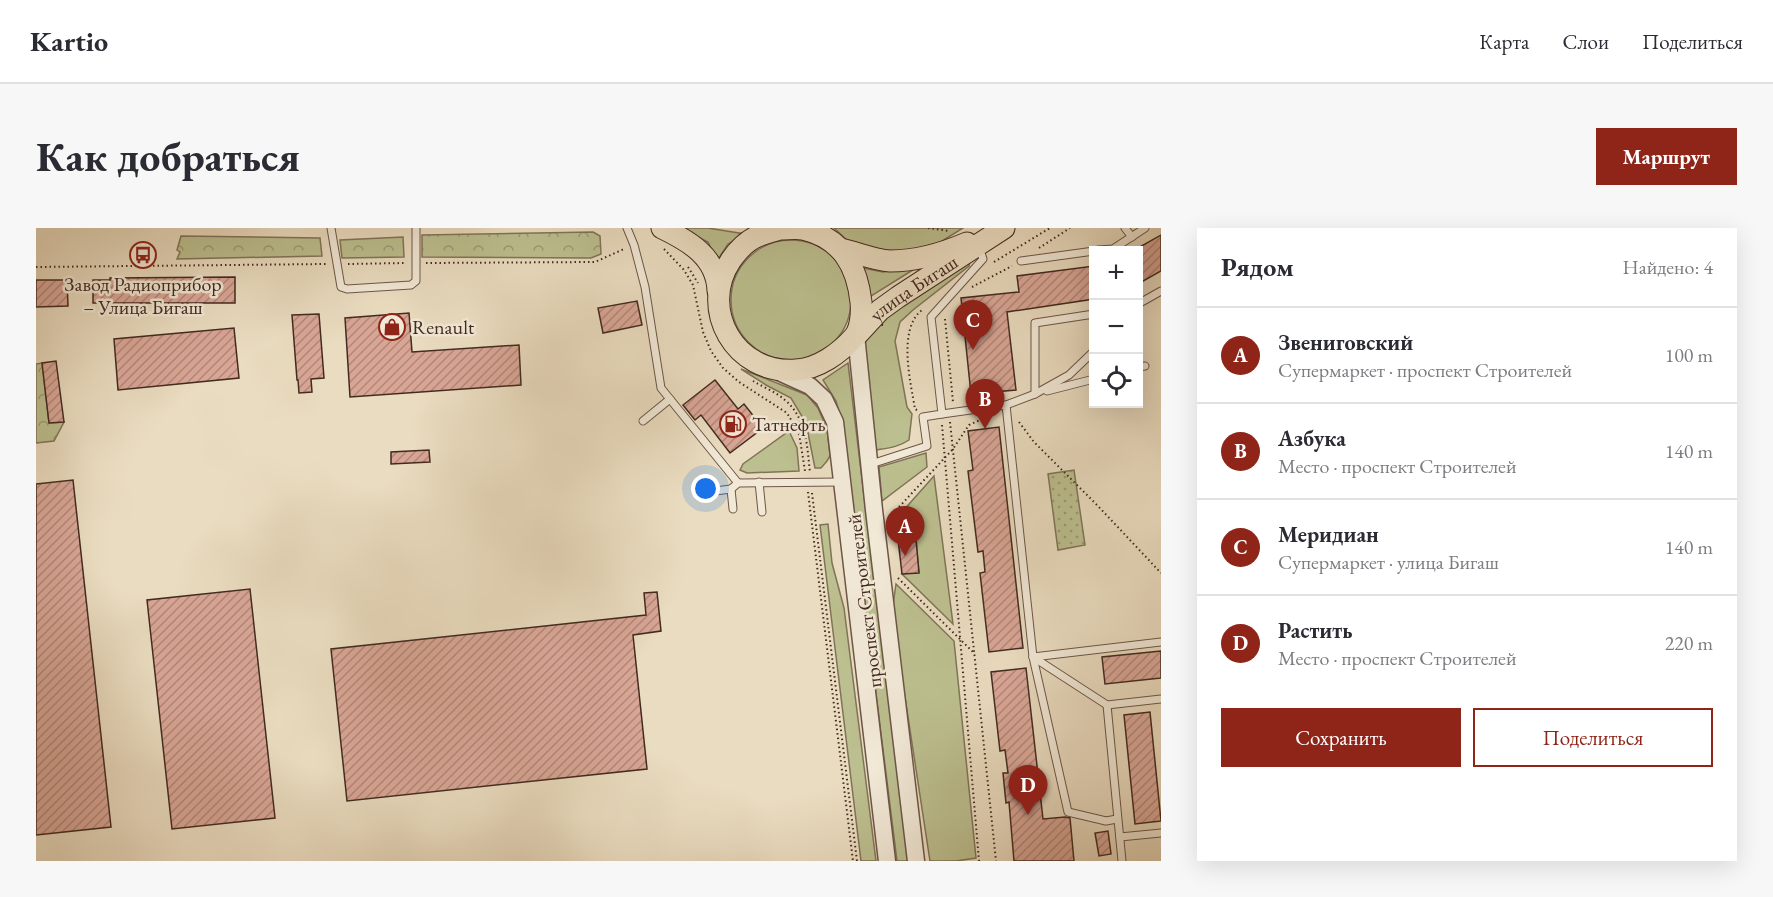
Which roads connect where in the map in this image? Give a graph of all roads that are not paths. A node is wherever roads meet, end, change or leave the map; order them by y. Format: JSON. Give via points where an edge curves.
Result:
{"nodes":[{"id":1,"x":331,"y":228,"type":"edge"},
{"id":2,"x":416,"y":228,"type":"edge"},
{"id":3,"x":627,"y":228,"type":"edge"},
{"id":4,"x":774,"y":228,"type":"edge"},
{"id":5,"x":1002,"y":228,"type":"edge"},
{"id":6,"x":1125,"y":228,"type":"edge"},
{"id":7,"x":1145,"y":228,"type":"edge"},
{"id":8,"x":780,"y":229,"type":"edge"},
{"id":9,"x":660,"y":236,"type":"edge"},
{"id":10,"x":1131,"y":237,"type":"junction"},
{"id":11,"x":978,"y":244,"type":"junction"},
{"id":12,"x":1118,"y":246,"type":"edge"},
{"id":13,"x":840,"y":249,"type":"junction"},
{"id":14,"x":1089,"y":252,"type":"edge"},
{"id":15,"x":1021,"y":261,"type":"road end"},
{"id":16,"x":1161,"y":291,"type":"edge"},
{"id":17,"x":1143,"y":301,"type":"edge"},
{"id":18,"x":719,"y":311,"type":"junction"},
{"id":19,"x":1089,"y":315,"type":"edge"},
{"id":20,"x":856,"y":335,"type":"junction"},
{"id":21,"x":1091,"y":354,"type":"edge"},
{"id":22,"x":773,"y":369,"type":"junction"},
{"id":23,"x":1089,"y":380,"type":"edge"},
{"id":24,"x":1035,"y":394,"type":"junction"},
{"id":25,"x":670,"y":399,"type":"junction"},
{"id":26,"x":1006,"y":405,"type":"junction"},
{"id":27,"x":942,"y":414,"type":"junction"},
{"id":28,"x":643,"y":421,"type":"dead end"},
{"id":29,"x":869,"y":465,"type":"junction"},
{"id":30,"x":759,"y":482,"type":"junction"},
{"id":31,"x":842,"y":482,"type":"junction"},
{"id":32,"x":738,"y":483,"type":"junction"},
{"id":33,"x":731,"y":489,"type":"junction"},
{"id":34,"x":700,"y":493,"type":"dead end"},
{"id":35,"x":733,"y":509,"type":"dead end"},
{"id":36,"x":762,"y":512,"type":"dead end"},
{"id":37,"x":1161,"y":642,"type":"edge"},
{"id":38,"x":1033,"y":657,"type":"junction"},
{"id":39,"x":1161,"y":699,"type":"edge"},
{"id":40,"x":1107,"y":705,"type":"junction"},
{"id":41,"x":1117,"y":819,"type":"junction"},
{"id":42,"x":1161,"y":833,"type":"edge"},
{"id":43,"x":1120,"y":837,"type":"junction"},
{"id":44,"x":887,"y":861,"type":"edge"},
{"id":45,"x":916,"y":861,"type":"edge"},
{"id":46,"x":1122,"y":861,"type":"edge"}],
"edges":[{"from":1,"to":2,"type":"lane","via":[[341,287],[347,289],[411,285],[416,281]]},
{"from":3,"to":25,"type":"lane","via":[[645,286],[662,388]]},
{"from":4,"to":8,"type":"main road"},
{"from":5,"to":11,"type":"main road","name":"улица Бигаш"},
{"from":5,"to":13,"type":"main road","name":"улица Бигаш","via":[[934,254],[890,261]]},
{"from":6,"to":10,"type":"lane"},
{"from":7,"to":10,"type":"lane"},
{"from":8,"to":13,"type":"main road","via":[[802,229],[823,236]]},
{"from":8,"to":18,"type":"main road","via":[[757,236],[737,251],[725,270],[719,290]]},
{"from":9,"to":18,"type":"main road","via":[[699,249],[718,283]]},
{"from":10,"to":12,"type":"lane"},
{"from":11,"to":20,"type":"main road","name":"улица Бигаш","via":[[880,310]]},
{"from":11,"to":27,"type":"lane","via":[[983,259],[931,317]]},
{"from":13,"to":20,"type":"main road","via":[[859,282],[862,312]]},
{"from":14,"to":15,"type":"lane"},
{"from":16,"to":17,"type":"lane"},
{"from":18,"to":22,"type":"main road","via":[[737,348],[753,361]]},
{"from":19,"to":24,"type":"lane","via":[[1035,323]]},
{"from":20,"to":22,"type":"main road","via":[[820,364],[796,370]]},
{"from":20,"to":29,"type":"street","name":"проспект Строителей"},
{"from":21,"to":24,"type":"lane","via":[[1069,375]]},
{"from":22,"to":31,"type":"street","name":"проспект Строителей","via":[[810,386],[824,399],[835,422]]},
{"from":23,"to":24,"type":"lane"},
{"from":24,"to":26,"type":"lane"},
{"from":25,"to":28,"type":"lane"},
{"from":25,"to":32,"type":"lane"},
{"from":26,"to":27,"type":"lane"},
{"from":26,"to":38,"type":"lane"},
{"from":27,"to":29,"type":"lane","via":[[923,417],[927,446]]},
{"from":29,"to":45,"type":"street","name":"проспект Строителей"},
{"from":30,"to":31,"type":"lane"},
{"from":30,"to":32,"type":"lane"},
{"from":30,"to":36,"type":"lane"},
{"from":31,"to":44,"type":"street","name":"проспект Строителей"},
{"from":32,"to":33,"type":"lane"},
{"from":33,"to":34,"type":"lane"},
{"from":33,"to":35,"type":"lane"},
{"from":37,"to":38,"type":"lane"},
{"from":38,"to":40,"type":"lane"},
{"from":38,"to":41,"type":"lane","via":[[1068,812],[1106,821]]},
{"from":39,"to":40,"type":"lane"},
{"from":40,"to":41,"type":"lane"},
{"from":41,"to":43,"type":"lane"},
{"from":42,"to":43,"type":"lane"},
{"from":43,"to":46,"type":"lane"}]}
